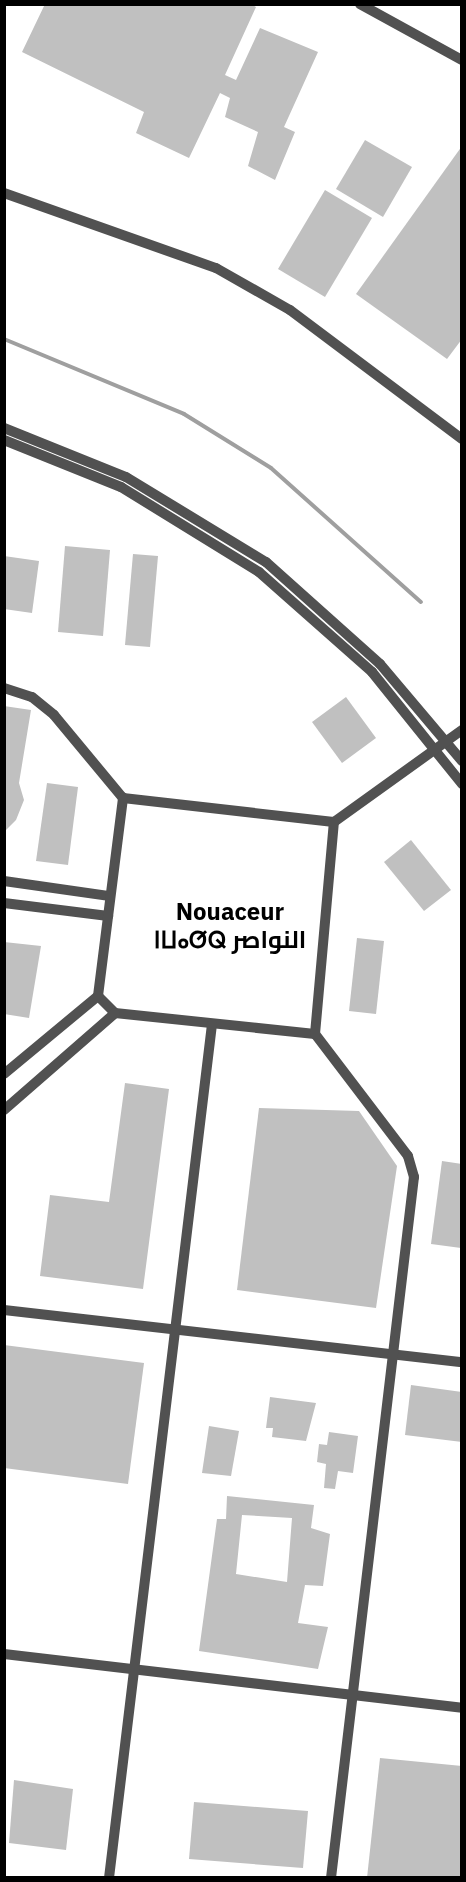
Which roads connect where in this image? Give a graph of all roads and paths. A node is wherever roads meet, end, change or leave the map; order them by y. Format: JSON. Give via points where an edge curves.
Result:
{"nodes":[{"id":1,"x":360,"y":4,"type":"edge"},
{"id":2,"x":462,"y":60,"type":"edge"},
{"id":3,"x":4,"y":193,"type":"edge"},
{"id":4,"x":4,"y":428,"type":"edge"},
{"id":5,"x":462,"y":439,"type":"edge"},
{"id":6,"x":4,"y":440,"type":"edge"},
{"id":7,"x":89,"y":466,"type":"junction"},
{"id":8,"x":4,"y":688,"type":"edge"},
{"id":9,"x":462,"y":730,"type":"edge"},
{"id":10,"x":442,"y":745,"type":"junction"},
{"id":11,"x":462,"y":761,"type":"edge"},
{"id":12,"x":462,"y":784,"type":"edge"},
{"id":13,"x":123,"y":798,"type":"junction"},
{"id":14,"x":334,"y":822,"type":"junction"},
{"id":15,"x":4,"y":881,"type":"edge"},
{"id":16,"x":111,"y":896,"type":"junction"},
{"id":17,"x":4,"y":903,"type":"edge"},
{"id":18,"x":108,"y":916,"type":"junction"},
{"id":19,"x":98,"y":996,"type":"junction"},
{"id":20,"x":115,"y":1013,"type":"junction"},
{"id":21,"x":212,"y":1024,"type":"junction"},
{"id":22,"x":315,"y":1034,"type":"junction"},
{"id":23,"x":4,"y":1074,"type":"edge"},
{"id":24,"x":4,"y":1110,"type":"edge"},
{"id":25,"x":4,"y":1310,"type":"edge"},
{"id":26,"x":179,"y":1330,"type":"junction"},
{"id":27,"x":390,"y":1353,"type":"junction"},
{"id":28,"x":462,"y":1362,"type":"edge"},
{"id":29,"x":4,"y":1654,"type":"edge"},
{"id":30,"x":137,"y":1670,"type":"junction"},
{"id":31,"x":354,"y":1696,"type":"junction"},
{"id":32,"x":462,"y":1708,"type":"edge"},
{"id":33,"x":109,"y":1878,"type":"edge"},
{"id":34,"x":331,"y":1878,"type":"edge"}],
"edges":[{"from":1,"to":2,"type":"street"},
{"from":3,"to":5,"type":"street","via":[[216,268],[300,316]]},
{"from":4,"to":7,"type":"street"},
{"from":6,"to":7,"type":"street"},
{"from":7,"to":10,"type":"street","via":[[221,538],[336,636]]},
{"from":8,"to":13,"type":"street","via":[[32,697],[54,715]]},
{"from":9,"to":10,"type":"street"},
{"from":10,"to":11,"type":"street"},
{"from":10,"to":12,"type":"street"},
{"from":10,"to":14,"type":"street"},
{"from":13,"to":14,"type":"street"},
{"from":13,"to":16,"type":"street"},
{"from":14,"to":22,"type":"street"},
{"from":15,"to":16,"type":"street"},
{"from":16,"to":18,"type":"street"},
{"from":17,"to":18,"type":"street"},
{"from":18,"to":19,"type":"street"},
{"from":19,"to":20,"type":"street"},
{"from":19,"to":23,"type":"street"},
{"from":20,"to":21,"type":"street"},
{"from":20,"to":24,"type":"street"},
{"from":21,"to":22,"type":"street"},
{"from":21,"to":26,"type":"street"},
{"from":22,"to":27,"type":"street","via":[[413,1166]]},
{"from":25,"to":26,"type":"street"},
{"from":26,"to":27,"type":"street"},
{"from":26,"to":30,"type":"street"},
{"from":27,"to":28,"type":"street"},
{"from":27,"to":31,"type":"street"},
{"from":29,"to":30,"type":"street"},
{"from":30,"to":31,"type":"street"},
{"from":30,"to":33,"type":"street"},
{"from":31,"to":32,"type":"street"},
{"from":31,"to":34,"type":"street"}]}
